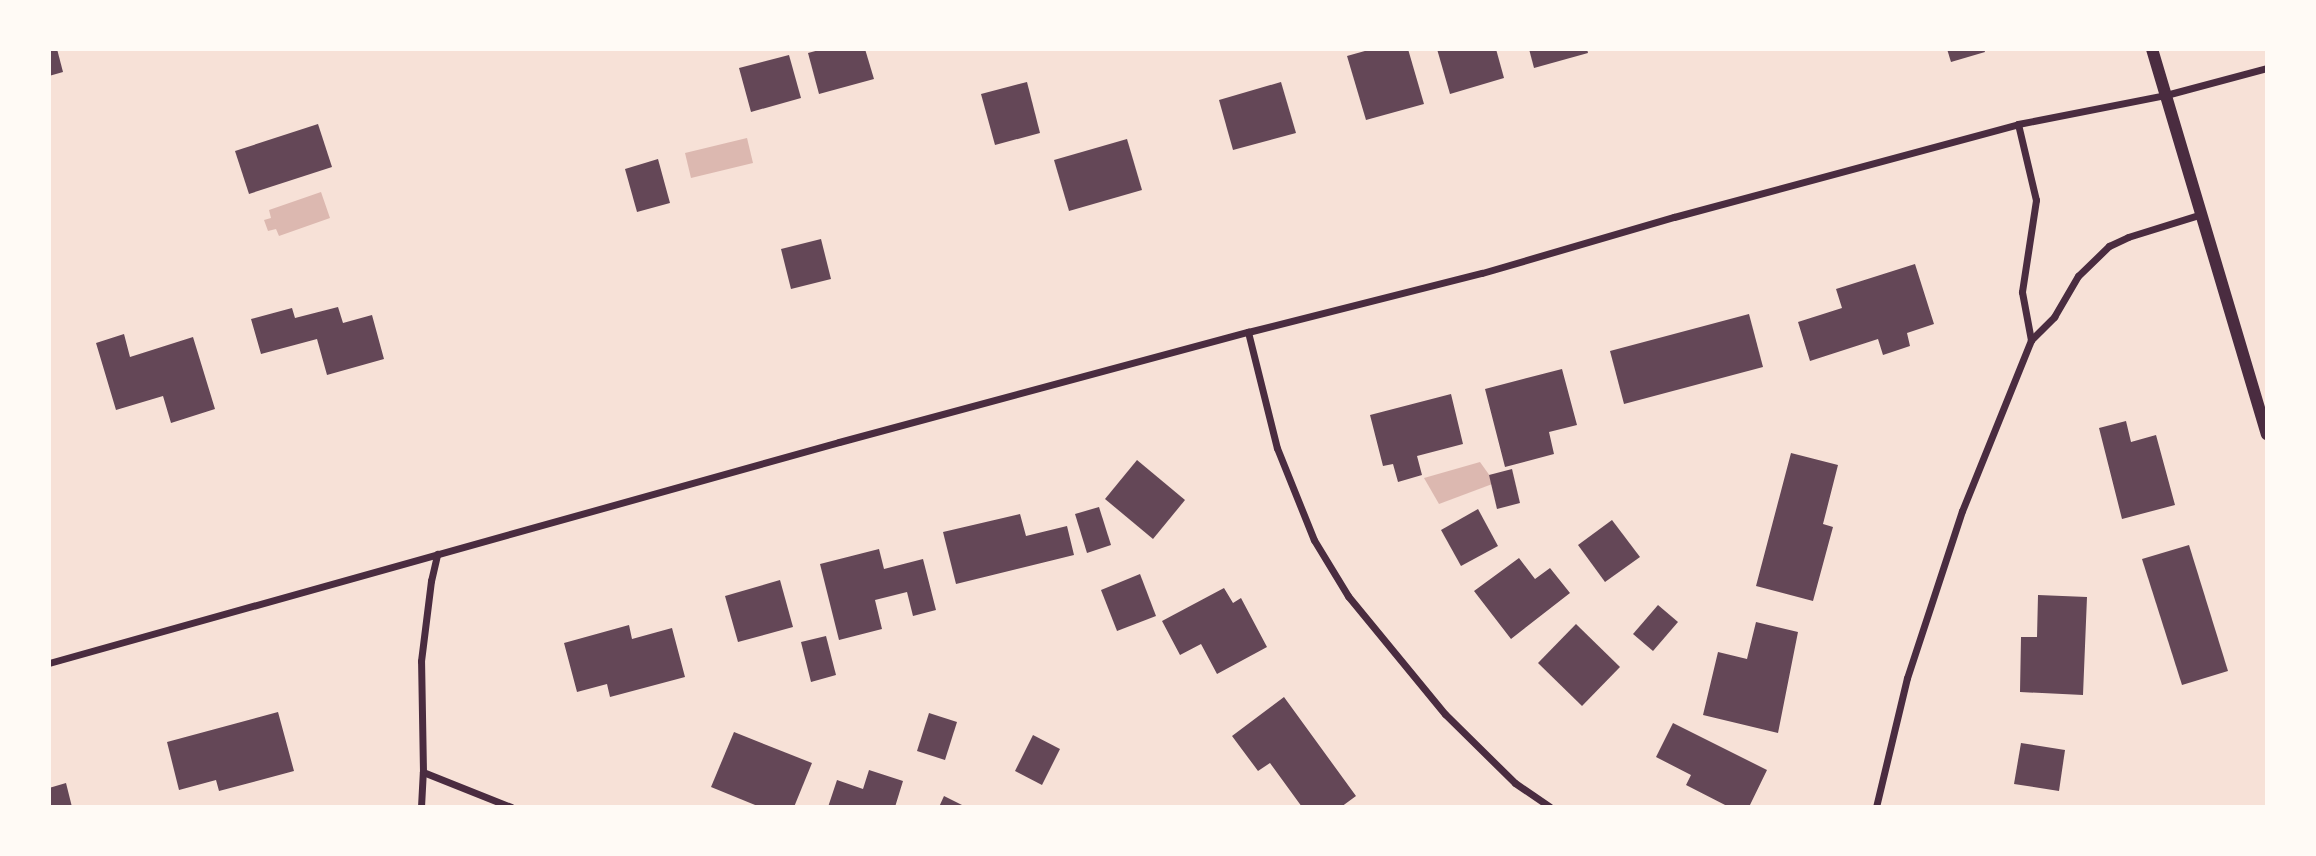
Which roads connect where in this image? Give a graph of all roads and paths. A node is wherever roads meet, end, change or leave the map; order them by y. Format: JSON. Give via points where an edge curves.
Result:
{"nodes":[{"id":1,"x":2152,"y":49,"type":"edge"},
{"id":2,"x":2267,"y":68,"type":"edge"},
{"id":3,"x":2166,"y":95,"type":"junction"},
{"id":4,"x":2018,"y":124,"type":"junction"},
{"id":5,"x":2202,"y":214,"type":"junction"},
{"id":6,"x":1248,"y":332,"type":"junction"},
{"id":7,"x":2031,"y":340,"type":"junction"},
{"id":8,"x":2267,"y":434,"type":"edge"},
{"id":9,"x":437,"y":554,"type":"junction"},
{"id":10,"x":49,"y":663,"type":"edge"},
{"id":11,"x":423,"y":772,"type":"junction"},
{"id":12,"x":421,"y":807,"type":"edge"},
{"id":13,"x":511,"y":807,"type":"edge"},
{"id":14,"x":1550,"y":807,"type":"edge"},
{"id":15,"x":1876,"y":807,"type":"edge"}],
"edges":[{"from":1,"to":3,"type":"street"},
{"from":2,"to":3,"type":"street"},
{"from":3,"to":4,"type":"street"},
{"from":3,"to":5,"type":"street"},
{"from":4,"to":6,"type":"street","via":[[1482,273]]},
{"from":4,"to":7,"type":"street","via":[[2036,200],[2022,292]]},
{"from":5,"to":7,"type":"street","via":[[2109,246],[2078,276],[2054,317]]},
{"from":5,"to":8,"type":"street"},
{"from":6,"to":9,"type":"street"},
{"from":6,"to":14,"type":"street","via":[[1277,448],[1314,540],[1348,596],[1445,714],[1515,783]]},
{"from":7,"to":15,"type":"street","via":[[1953,536],[1907,678]]},
{"from":9,"to":10,"type":"street"},
{"from":9,"to":11,"type":"street","via":[[421,661]]},
{"from":11,"to":12,"type":"street"},
{"from":11,"to":13,"type":"street"}]}
